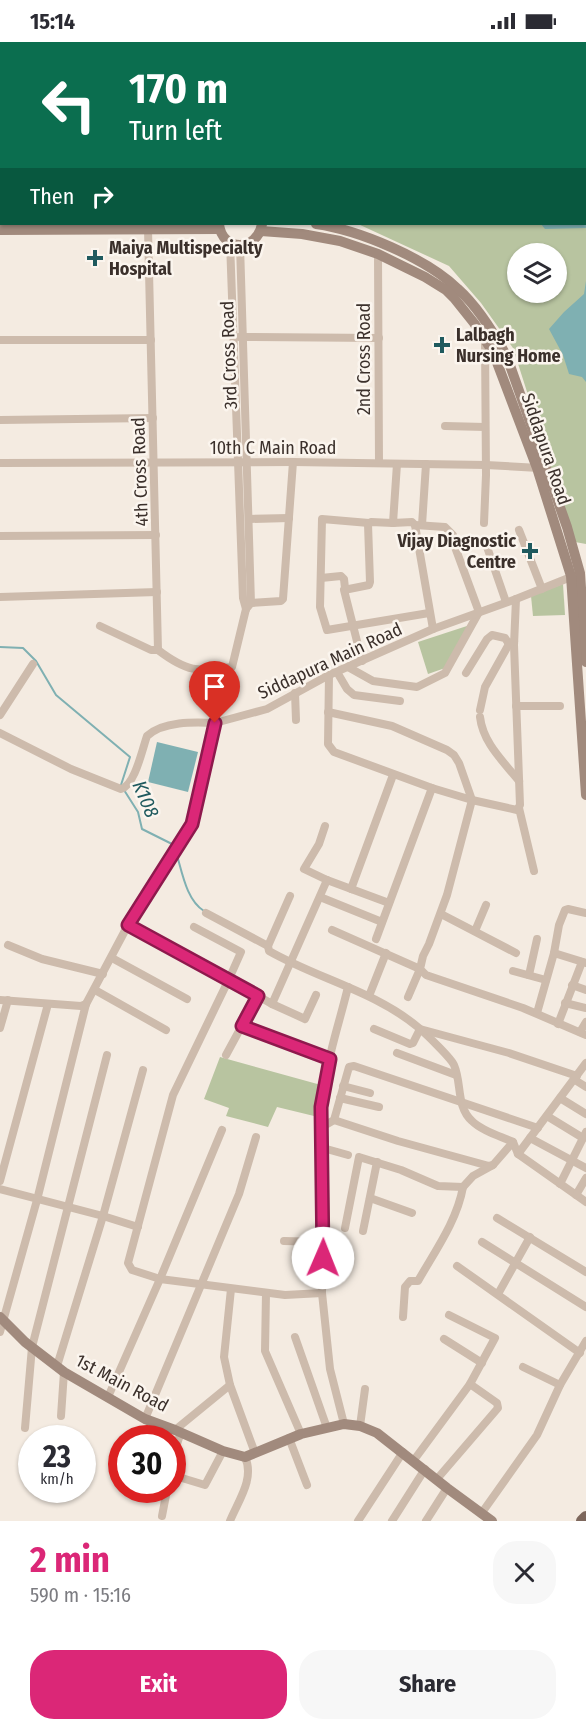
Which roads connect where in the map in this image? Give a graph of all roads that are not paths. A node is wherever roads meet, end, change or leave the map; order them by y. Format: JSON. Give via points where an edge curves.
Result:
{"nodes":[{"id":1,"x":322,"y":225,"type":"edge"},
{"id":2,"x":219,"y":226,"type":"edge"},
{"id":3,"x":261,"y":227,"type":"edge"},
{"id":4,"x":148,"y":229,"type":"junction"},
{"id":5,"x":0,"y":230,"type":"edge"},
{"id":6,"x":235,"y":244,"type":"junction"},
{"id":7,"x":378,"y":254,"type":"junction"},
{"id":8,"x":233,"y":337,"type":"junction"},
{"id":9,"x":243,"y":337,"type":"junction"},
{"id":10,"x":379,"y":338,"type":"junction"},
{"id":11,"x":485,"y":339,"type":"junction"},
{"id":12,"x":0,"y":340,"type":"edge"},
{"id":13,"x":151,"y":340,"type":"junction"},
{"id":14,"x":153,"y":418,"type":"junction"},
{"id":15,"x":0,"y":420,"type":"edge"},
{"id":16,"x":445,"y":426,"type":"dead end"},
{"id":17,"x":485,"y":427,"type":"junction"},
{"id":18,"x":154,"y":462,"type":"junction"},
{"id":19,"x":293,"y":462,"type":"junction"},
{"id":20,"x":0,"y":463,"type":"edge"},
{"id":21,"x":238,"y":463,"type":"junction"},
{"id":22,"x":248,"y":463,"type":"junction"},
{"id":23,"x":379,"y":463,"type":"junction"},
{"id":24,"x":397,"y":464,"type":"junction"},
{"id":25,"x":426,"y":464,"type":"junction"},
{"id":26,"x":486,"y":465,"type":"junction"},
{"id":27,"x":542,"y":468,"type":"junction"},
{"id":28,"x":289,"y":518,"type":"junction"},
{"id":29,"x":249,"y":519,"type":"junction"},
{"id":30,"x":369,"y":523,"type":"junction"},
{"id":31,"x":393,"y":523,"type":"junction"},
{"id":32,"x":484,"y":523,"type":"dead end"},
{"id":33,"x":418,"y":525,"type":"junction"},
{"id":34,"x":519,"y":530,"type":"dead end"},
{"id":35,"x":156,"y":535,"type":"junction"},
{"id":36,"x":0,"y":536,"type":"edge"},
{"id":37,"x":486,"y":544,"type":"dead end"},
{"id":38,"x":575,"y":575,"type":"junction"},
{"id":39,"x":321,"y":578,"type":"junction"},
{"id":40,"x":345,"y":588,"type":"junction"},
{"id":41,"x":542,"y":589,"type":"junction"},
{"id":42,"x":157,"y":592,"type":"junction"},
{"id":43,"x":0,"y":597,"type":"edge"},
{"id":44,"x":516,"y":599,"type":"junction"},
{"id":45,"x":506,"y":602,"type":"junction"},
{"id":46,"x":249,"y":606,"type":"junction"},
{"id":47,"x":479,"y":612,"type":"junction"},
{"id":48,"x":429,"y":613,"type":"junction"},
{"id":49,"x":100,"y":626,"type":"dead end"},
{"id":50,"x":352,"y":626,"type":"junction"},
{"id":51,"x":433,"y":629,"type":"junction"},
{"id":52,"x":512,"y":643,"type":"junction"},
{"id":53,"x":158,"y":650,"type":"junction"},
{"id":54,"x":362,"y":661,"type":"junction"},
{"id":55,"x":586,"y":662,"type":"edge"},
{"id":56,"x":33,"y":664,"type":"dead end"},
{"id":57,"x":348,"y":667,"type":"junction"},
{"id":58,"x":337,"y":672,"type":"junction"},
{"id":59,"x":466,"y":673,"type":"dead end"},
{"id":60,"x":329,"y":675,"type":"junction"},
{"id":61,"x":295,"y":693,"type":"junction"},
{"id":62,"x":400,"y":701,"type":"dead end"},
{"id":63,"x":516,"y":705,"type":"junction"},
{"id":64,"x":560,"y":706,"type":"dead end"},
{"id":65,"x":328,"y":712,"type":"junction"},
{"id":66,"x":0,"y":715,"type":"edge"},
{"id":67,"x":296,"y":720,"type":"dead end"},
{"id":68,"x":215,"y":723,"type":"junction"},
{"id":69,"x":0,"y":733,"type":"edge"},
{"id":70,"x":393,"y":775,"type":"junction"},
{"id":71,"x":519,"y":781,"type":"junction"},
{"id":72,"x":432,"y":788,"type":"junction"},
{"id":73,"x":586,"y":795,"type":"edge"},
{"id":74,"x":472,"y":800,"type":"junction"},
{"id":75,"x":519,"y":808,"type":"junction"},
{"id":76,"x":326,"y":826,"type":"dead end"},
{"id":77,"x":534,"y":872,"type":"dead end"},
{"id":78,"x":327,"y":880,"type":"junction"},
{"id":79,"x":351,"y":889,"type":"junction"},
{"id":80,"x":290,"y":896,"type":"dead end"},
{"id":81,"x":320,"y":897,"type":"junction"},
{"id":82,"x":389,"y":903,"type":"dead end"},
{"id":83,"x":486,"y":905,"type":"dead end"},
{"id":84,"x":206,"y":913,"type":"dead end"},
{"id":85,"x":586,"y":913,"type":"edge"},
{"id":86,"x":441,"y":914,"type":"junction"},
{"id":87,"x":382,"y":922,"type":"dead end"},
{"id":88,"x":128,"y":925,"type":"junction"},
{"id":89,"x":194,"y":927,"type":"dead end"},
{"id":90,"x":332,"y":930,"type":"dead end"},
{"id":91,"x":475,"y":931,"type":"junction"},
{"id":92,"x":376,"y":939,"type":"dead end"},
{"id":93,"x":537,"y":939,"type":"dead end"},
{"id":94,"x":8,"y":945,"type":"dead end"},
{"id":95,"x":268,"y":946,"type":"junction"},
{"id":96,"x":386,"y":953,"type":"junction"},
{"id":97,"x":516,"y":953,"type":"dead end"},
{"id":98,"x":554,"y":953,"type":"junction"},
{"id":99,"x":112,"y":958,"type":"junction"},
{"id":100,"x":584,"y":962,"type":"edge"},
{"id":101,"x":291,"y":964,"type":"junction"},
{"id":102,"x":420,"y":969,"type":"junction"},
{"id":103,"x":513,"y":971,"type":"dead end"},
{"id":104,"x":103,"y":974,"type":"junction"},
{"id":105,"x":529,"y":975,"type":"junction"},
{"id":106,"x":229,"y":979,"type":"junction"},
{"id":107,"x":546,"y":980,"type":"junction"},
{"id":108,"x":572,"y":985,"type":"junction"},
{"id":109,"x":348,"y":987,"type":"junction"},
{"id":110,"x":95,"y":990,"type":"junction"},
{"id":111,"x":586,"y":990,"type":"edge"},
{"id":112,"x":315,"y":995,"type":"dead end"},
{"id":113,"x":258,"y":996,"type":"junction"},
{"id":114,"x":369,"y":996,"type":"junction"},
{"id":115,"x":408,"y":997,"type":"dead end"},
{"id":116,"x":187,"y":999,"type":"dead end"},
{"id":117,"x":4,"y":1000,"type":"edge"},
{"id":118,"x":565,"y":1003,"type":"junction"},
{"id":119,"x":48,"y":1004,"type":"junction"},
{"id":120,"x":86,"y":1004,"type":"junction"},
{"id":121,"x":272,"y":1004,"type":"junction"},
{"id":122,"x":586,"y":1008,"type":"edge"},
{"id":123,"x":537,"y":1013,"type":"junction"},
{"id":124,"x":586,"y":1022,"type":"edge"},
{"id":125,"x":558,"y":1024,"type":"junction"},
{"id":126,"x":242,"y":1026,"type":"junction"},
{"id":127,"x":0,"y":1028,"type":"edge"},
{"id":128,"x":374,"y":1029,"type":"dead end"},
{"id":129,"x":420,"y":1029,"type":"junction"},
{"id":130,"x":166,"y":1030,"type":"dead end"},
{"id":131,"x":583,"y":1033,"type":"edge"},
{"id":132,"x":397,"y":1053,"type":"dead end"},
{"id":133,"x":107,"y":1055,"type":"dead end"},
{"id":134,"x":226,"y":1055,"type":"dead end"},
{"id":135,"x":330,"y":1059,"type":"junction"},
{"id":136,"x":586,"y":1063,"type":"edge"},
{"id":137,"x":142,"y":1070,"type":"dead end"},
{"id":138,"x":456,"y":1075,"type":"junction"},
{"id":139,"x":576,"y":1078,"type":"junction"},
{"id":140,"x":343,"y":1086,"type":"junction"},
{"id":141,"x":586,"y":1087,"type":"edge"},
{"id":142,"x":370,"y":1093,"type":"dead end"},
{"id":143,"x":340,"y":1098,"type":"junction"},
{"id":144,"x":560,"y":1098,"type":"junction"},
{"id":145,"x":460,"y":1101,"type":"junction"},
{"id":146,"x":379,"y":1107,"type":"dead end"},
{"id":147,"x":586,"y":1114,"type":"edge"},
{"id":148,"x":547,"y":1116,"type":"junction"},
{"id":149,"x":334,"y":1120,"type":"junction"},
{"id":150,"x":322,"y":1127,"type":"junction"},
{"id":151,"x":538,"y":1128,"type":"junction"},
{"id":152,"x":222,"y":1130,"type":"dead end"},
{"id":153,"x":585,"y":1135,"type":"edge"},
{"id":154,"x":256,"y":1137,"type":"dead end"},
{"id":155,"x":530,"y":1138,"type":"junction"},
{"id":156,"x":513,"y":1142,"type":"junction"},
{"id":157,"x":322,"y":1148,"type":"junction"},
{"id":158,"x":518,"y":1154,"type":"junction"},
{"id":159,"x":348,"y":1155,"type":"dead end"},
{"id":160,"x":573,"y":1160,"type":"junction"},
{"id":161,"x":377,"y":1162,"type":"junction"},
{"id":162,"x":493,"y":1165,"type":"junction"},
{"id":163,"x":586,"y":1168,"type":"edge"},
{"id":164,"x":586,"y":1178,"type":"edge"},
{"id":165,"x":0,"y":1181,"type":"edge"},
{"id":166,"x":560,"y":1184,"type":"junction"},
{"id":167,"x":463,"y":1187,"type":"junction"},
{"id":168,"x":0,"y":1189,"type":"edge"},
{"id":169,"x":576,"y":1196,"type":"junction"},
{"id":170,"x":370,"y":1198,"type":"junction"},
{"id":171,"x":37,"y":1200,"type":"junction"},
{"id":172,"x":586,"y":1202,"type":"edge"},
{"id":173,"x":68,"y":1208,"type":"junction"},
{"id":174,"x":412,"y":1214,"type":"dead end"},
{"id":175,"x":103,"y":1216,"type":"junction"},
{"id":176,"x":497,"y":1218,"type":"dead end"},
{"id":177,"x":138,"y":1227,"type":"junction"},
{"id":178,"x":345,"y":1228,"type":"dead end"},
{"id":179,"x":363,"y":1231,"type":"dead end"},
{"id":180,"x":530,"y":1237,"type":"junction"},
{"id":181,"x":284,"y":1241,"type":"dead end"},
{"id":182,"x":323,"y":1242,"type":"junction"},
{"id":183,"x":482,"y":1242,"type":"dead end"},
{"id":184,"x":300,"y":1258,"type":"dead end"},
{"id":185,"x":323,"y":1258,"type":"junction"},
{"id":186,"x":516,"y":1262,"type":"junction"},
{"id":187,"x":457,"y":1266,"type":"dead end"},
{"id":188,"x":586,"y":1272,"type":"edge"},
{"id":189,"x":160,"y":1279,"type":"junction"},
{"id":190,"x":202,"y":1286,"type":"junction"},
{"id":191,"x":231,"y":1289,"type":"junction"},
{"id":192,"x":266,"y":1293,"type":"junction"},
{"id":193,"x":322,"y":1293,"type":"junction"},
{"id":194,"x":498,"y":1293,"type":"junction"},
{"id":195,"x":586,"y":1307,"type":"edge"},
{"id":196,"x":449,"y":1315,"type":"dead end"},
{"id":197,"x":403,"y":1317,"type":"dead end"},
{"id":198,"x":1,"y":1319,"type":"edge"},
{"id":199,"x":0,"y":1332,"type":"edge"},
{"id":200,"x":295,"y":1337,"type":"dead end"},
{"id":201,"x":444,"y":1339,"type":"dead end"},
{"id":202,"x":586,"y":1341,"type":"edge"},
{"id":203,"x":32,"y":1347,"type":"junction"},
{"id":204,"x":580,"y":1353,"type":"junction"},
{"id":205,"x":482,"y":1363,"type":"junction"},
{"id":206,"x":523,"y":1367,"type":"dead end"},
{"id":207,"x":61,"y":1369,"type":"junction"},
{"id":208,"x":470,"y":1384,"type":"junction"},
{"id":209,"x":230,"y":1385,"type":"junction"},
{"id":210,"x":560,"y":1385,"type":"junction"},
{"id":211,"x":365,"y":1389,"type":"dead end"},
{"id":212,"x":108,"y":1397,"type":"junction"},
{"id":213,"x":61,"y":1416,"type":"dead end"},
{"id":214,"x":146,"y":1419,"type":"junction"},
{"id":215,"x":344,"y":1424,"type":"junction"},
{"id":216,"x":25,"y":1425,"type":"edge"},
{"id":217,"x":162,"y":1425,"type":"edge"},
{"id":218,"x":185,"y":1425,"type":"edge"},
{"id":219,"x":360,"y":1426,"type":"junction"},
{"id":220,"x":327,"y":1428,"type":"junction"},
{"id":221,"x":301,"y":1434,"type":"junction"},
{"id":222,"x":186,"y":1435,"type":"edge"},
{"id":223,"x":290,"y":1438,"type":"junction"},
{"id":224,"x":223,"y":1451,"type":"junction"},
{"id":225,"x":403,"y":1452,"type":"junction"},
{"id":226,"x":250,"y":1455,"type":"junction"},
{"id":227,"x":414,"y":1460,"type":"junction"},
{"id":228,"x":425,"y":1469,"type":"junction"},
{"id":229,"x":186,"y":1479,"type":"edge"},
{"id":230,"x":437,"y":1479,"type":"junction"},
{"id":231,"x":307,"y":1485,"type":"dead end"},
{"id":232,"x":447,"y":1488,"type":"junction"},
{"id":233,"x":164,"y":1503,"type":"edge"},
{"id":234,"x":162,"y":1516,"type":"dead end"},
{"id":235,"x":586,"y":1517,"type":"edge"},
{"id":236,"x":487,"y":1519,"type":"edge"},
{"id":237,"x":362,"y":1520,"type":"edge"},
{"id":238,"x":230,"y":1521,"type":"edge"},
{"id":239,"x":392,"y":1521,"type":"edge"},
{"id":240,"x":426,"y":1521,"type":"edge"},
{"id":241,"x":582,"y":1521,"type":"edge"}],
"edges":[{"from":1,"to":27,"type":"main road","name":"Siddapura Road","via":[[344,229],[400,252],[448,279],[464,295],[507,357]]},
{"from":2,"to":4,"type":"main road"},
{"from":2,"to":6,"type":"main road","via":[[222,236]]},
{"from":3,"to":6,"type":"main road","via":[[252,242]]},
{"from":3,"to":7,"type":"main road","name":"Siddapura Road","via":[[323,237]]},
{"from":4,"to":5,"type":"main road"},
{"from":4,"to":13,"type":"street","name":"4th Cross Road"},
{"from":6,"to":8,"type":"street"},
{"from":6,"to":9,"type":"street","name":"3rd Cross Road"},
{"from":7,"to":10,"type":"street","name":"2nd Cross Road"},
{"from":7,"to":11,"type":"main road","name":"Siddapura Road","via":[[446,290]]},
{"from":8,"to":9,"type":"street"},
{"from":8,"to":21,"type":"street"},
{"from":9,"to":10,"type":"street"},
{"from":9,"to":22,"type":"street","name":"3rd Cross Road"},
{"from":10,"to":23,"type":"street","name":"2nd Cross Road"},
{"from":11,"to":17,"type":"street"},
{"from":11,"to":27,"type":"main road","name":"Siddapura Road"},
{"from":12,"to":13,"type":"street"},
{"from":13,"to":14,"type":"street","name":"4th Cross Road"},
{"from":14,"to":15,"type":"street"},
{"from":14,"to":18,"type":"street","name":"4th Cross Road"},
{"from":16,"to":17,"type":"street"},
{"from":17,"to":26,"type":"street"},
{"from":18,"to":20,"type":"street","name":"10th C Main Road"},
{"from":18,"to":21,"type":"street","name":"10th C Main Road"},
{"from":18,"to":35,"type":"street","name":"4th Cross Road"},
{"from":19,"to":22,"type":"street","name":"10th C Main Road"},
{"from":19,"to":23,"type":"street","name":"10th C Main Road"},
{"from":19,"to":28,"type":"street"},
{"from":21,"to":22,"type":"street","name":"10th C Main Road"},
{"from":21,"to":46,"type":"street","via":[[243,598]]},
{"from":22,"to":29,"type":"street","name":"3rd Cross Road"},
{"from":23,"to":24,"type":"street","name":"10th C Main Road"},
{"from":24,"to":25,"type":"street","name":"10th C Main Road"},
{"from":24,"to":31,"type":"street"},
{"from":25,"to":26,"type":"street","name":"10th C Main Road"},
{"from":25,"to":33,"type":"street"},
{"from":26,"to":27,"type":"street","name":"10th C Main Road"},
{"from":26,"to":32,"type":"street"},
{"from":27,"to":38,"type":"main road","name":"Siddapura Road"},
{"from":28,"to":29,"type":"street"},
{"from":28,"to":46,"type":"street","via":[[283,598]]},
{"from":29,"to":46,"type":"street","name":"3rd Cross Road"},
{"from":30,"to":31,"type":"street"},
{"from":30,"to":39,"type":"street","via":[[322,519]]},
{"from":30,"to":40,"type":"street","via":[[369,585]]},
{"from":31,"to":33,"type":"street"},
{"from":33,"to":47,"type":"street","via":[[445,527],[453,535]]},
{"from":33,"to":48,"type":"street"},
{"from":34,"to":41,"type":"street"},
{"from":35,"to":36,"type":"street"},
{"from":35,"to":42,"type":"street","name":"4th Cross Road"},
{"from":37,"to":45,"type":"street"},
{"from":38,"to":41,"type":"street","name":"Siddapura Main Road"},
{"from":38,"to":55,"type":"main road","name":"Siddapura Road"},
{"from":38,"to":73,"type":"main road","name":"Siddapura Road"},
{"from":39,"to":40,"type":"street","via":[[341,576]]},
{"from":39,"to":50,"type":"street","via":[[320,607],[327,630]]},
{"from":40,"to":50,"type":"street"},
{"from":41,"to":44,"type":"street","name":"Siddapura Main Road"},
{"from":42,"to":43,"type":"street"},
{"from":42,"to":53,"type":"street","name":"4th Cross Road"},
{"from":44,"to":45,"type":"street","name":"Siddapura Main Road"},
{"from":44,"to":52,"type":"street"},
{"from":45,"to":47,"type":"street","name":"Siddapura Main Road"},
{"from":46,"to":53,"type":"street","via":[[232,667],[189,670]]},
{"from":47,"to":51,"type":"street","name":"Siddapura Main Road"},
{"from":47,"to":57,"type":"street","via":[[445,673],[417,687],[373,681]]},
{"from":48,"to":50,"type":"street"},
{"from":48,"to":51,"type":"street"},
{"from":49,"to":53,"type":"street"},
{"from":50,"to":54,"type":"street"},
{"from":51,"to":54,"type":"street","name":"Siddapura Main Road"},
{"from":52,"to":59,"type":"street","via":[[492,634]]},
{"from":52,"to":63,"type":"street"},
{"from":52,"to":71,"type":"street","via":[[485,687],[480,714],[487,740]]},
{"from":54,"to":57,"type":"street","name":"Siddapura Main Road"},
{"from":56,"to":66,"type":"street"},
{"from":57,"to":58,"type":"street","name":"Siddapura Main Road"},
{"from":58,"to":60,"type":"street","name":"Siddapura Main Road"},
{"from":58,"to":62,"type":"street","via":[[354,695]]},
{"from":60,"to":61,"type":"street","name":"Siddapura Main Road"},
{"from":60,"to":65,"type":"street"},
{"from":61,"to":67,"type":"street"},
{"from":61,"to":68,"type":"street","name":"Siddapura Main Road","via":[[267,709]]},
{"from":63,"to":64,"type":"street"},
{"from":63,"to":71,"type":"street"},
{"from":65,"to":70,"type":"street","via":[[328,744],[334,752]]},
{"from":65,"to":74,"type":"street","via":[[392,726],[447,750],[459,763]]},
{"from":68,"to":69,"type":"street","name":"Siddapura Main Road","via":[[196,722],[152,731],[131,782],[121,789],[70,769]]},
{"from":68,"to":88,"type":"street","via":[[192,824]]},
{"from":70,"to":72,"type":"street"},
{"from":70,"to":79,"type":"street"},
{"from":71,"to":75,"type":"street"},
{"from":72,"to":74,"type":"street"},
{"from":72,"to":92,"type":"street"},
{"from":74,"to":75,"type":"street","via":[[515,811]]},
{"from":74,"to":86,"type":"street"},
{"from":75,"to":77,"type":"street"},
{"from":76,"to":78,"type":"street","via":[[304,869]]},
{"from":78,"to":79,"type":"street"},
{"from":78,"to":81,"type":"street"},
{"from":79,"to":82,"type":"street"},
{"from":80,"to":95,"type":"street"},
{"from":81,"to":87,"type":"street"},
{"from":81,"to":101,"type":"street"},
{"from":83,"to":91,"type":"street"},
{"from":84,"to":95,"type":"street"},
{"from":85,"to":98,"type":"street","via":[[565,910]]},
{"from":86,"to":91,"type":"street"},
{"from":86,"to":102,"type":"street"},
{"from":88,"to":99,"type":"street"},
{"from":88,"to":106,"type":"street"},
{"from":89,"to":106,"type":"street","via":[[241,952]]},
{"from":90,"to":96,"type":"street"},
{"from":91,"to":97,"type":"street"},
{"from":93,"to":105,"type":"street"},
{"from":94,"to":104,"type":"street","via":[[51,962]]},
{"from":95,"to":101,"type":"street","via":[[269,951]]},
{"from":96,"to":102,"type":"street"},
{"from":96,"to":114,"type":"street"},
{"from":98,"to":100,"type":"street"},
{"from":98,"to":107,"type":"street"},
{"from":99,"to":104,"type":"street"},
{"from":99,"to":116,"type":"street"},
{"from":100,"to":108,"type":"street"},
{"from":101,"to":109,"type":"street"},
{"from":101,"to":121,"type":"street"},
{"from":102,"to":115,"type":"street"},
{"from":102,"to":123,"type":"street","via":[[426,975]]},
{"from":103,"to":105,"type":"street"},
{"from":104,"to":110,"type":"street"},
{"from":105,"to":107,"type":"street"},
{"from":106,"to":113,"type":"street"},
{"from":106,"to":177,"type":"street","via":[[173,1095]]},
{"from":107,"to":123,"type":"street"},
{"from":108,"to":111,"type":"street"},
{"from":108,"to":118,"type":"street"},
{"from":109,"to":114,"type":"street"},
{"from":109,"to":135,"type":"street"},
{"from":110,"to":120,"type":"street"},
{"from":110,"to":130,"type":"street"},
{"from":112,"to":121,"type":"street","via":[[305,1019]]},
{"from":113,"to":121,"type":"street"},
{"from":113,"to":126,"type":"street"},
{"from":114,"to":129,"type":"street"},
{"from":117,"to":119,"type":"street"},
{"from":117,"to":127,"type":"street"},
{"from":118,"to":122,"type":"street"},
{"from":118,"to":125,"type":"street"},
{"from":119,"to":120,"type":"street"},
{"from":119,"to":165,"type":"street"},
{"from":120,"to":171,"type":"street"},
{"from":123,"to":125,"type":"street"},
{"from":124,"to":131,"type":"street"},
{"from":125,"to":131,"type":"street"},
{"from":126,"to":134,"type":"street"},
{"from":126,"to":135,"type":"street"},
{"from":128,"to":129,"type":"street","via":[[410,1044]]},
{"from":129,"to":138,"type":"street","via":[[454,1064]]},
{"from":129,"to":139,"type":"street","via":[[509,1053]]},
{"from":132,"to":138,"type":"street"},
{"from":133,"to":173,"type":"street"},
{"from":135,"to":150,"type":"street","via":[[321,1107]]},
{"from":136,"to":139,"type":"street"},
{"from":137,"to":175,"type":"street"},
{"from":138,"to":145,"type":"street"},
{"from":139,"to":141,"type":"street"},
{"from":139,"to":144,"type":"street"},
{"from":140,"to":142,"type":"street"},
{"from":140,"to":143,"type":"street"},
{"from":140,"to":145,"type":"street","via":[[349,1068],[354,1066]]},
{"from":143,"to":146,"type":"street"},
{"from":143,"to":149,"type":"street"},
{"from":144,"to":147,"type":"street"},
{"from":144,"to":148,"type":"street"},
{"from":145,"to":151,"type":"street"},
{"from":145,"to":156,"type":"street","via":[[473,1123]]},
{"from":148,"to":151,"type":"street"},
{"from":148,"to":153,"type":"street"},
{"from":149,"to":150,"type":"street"},
{"from":149,"to":162,"type":"street"},
{"from":150,"to":157,"type":"street"},
{"from":151,"to":155,"type":"street"},
{"from":152,"to":189,"type":"street"},
{"from":153,"to":160,"type":"street"},
{"from":154,"to":190,"type":"street","via":[[239,1194]]},
{"from":155,"to":158,"type":"street"},
{"from":155,"to":160,"type":"street"},
{"from":156,"to":158,"type":"street"},
{"from":156,"to":162,"type":"street"},
{"from":157,"to":159,"type":"street"},
{"from":157,"to":182,"type":"street"},
{"from":158,"to":166,"type":"street"},
{"from":160,"to":163,"type":"street"},
{"from":160,"to":166,"type":"street"},
{"from":161,"to":167,"type":"street","via":[[438,1186]]},
{"from":161,"to":170,"type":"street"},
{"from":161,"to":178,"type":"street","via":[[359,1158]]},
{"from":162,"to":167,"type":"street","via":[[472,1176]]},
{"from":164,"to":169,"type":"street"},
{"from":166,"to":169,"type":"street"},
{"from":167,"to":197,"type":"street","via":[[455,1217],[418,1281],[410,1281],[405,1287]]},
{"from":168,"to":171,"type":"street"},
{"from":169,"to":172,"type":"street"},
{"from":170,"to":174,"type":"street"},
{"from":170,"to":179,"type":"street"},
{"from":171,"to":173,"type":"street"},
{"from":171,"to":198,"type":"street"},
{"from":173,"to":175,"type":"street"},
{"from":173,"to":203,"type":"street"},
{"from":175,"to":177,"type":"street"},
{"from":175,"to":207,"type":"street"},
{"from":176,"to":180,"type":"street"},
{"from":177,"to":189,"type":"street","via":[[129,1267]]},
{"from":180,"to":186,"type":"street"},
{"from":180,"to":188,"type":"street"},
{"from":181,"to":182,"type":"street"},
{"from":182,"to":185,"type":"street"},
{"from":183,"to":186,"type":"street"},
{"from":184,"to":185,"type":"street"},
{"from":185,"to":193,"type":"street"},
{"from":186,"to":194,"type":"street"},
{"from":186,"to":195,"type":"street"},
{"from":187,"to":194,"type":"street"},
{"from":189,"to":190,"type":"street"},
{"from":189,"to":212,"type":"street"},
{"from":190,"to":191,"type":"street"},
{"from":190,"to":214,"type":"street"},
{"from":191,"to":192,"type":"street"},
{"from":191,"to":209,"type":"street","via":[[224,1357]]},
{"from":192,"to":193,"type":"street"},
{"from":192,"to":221,"type":"street","via":[[265,1351]]},
{"from":193,"to":215,"type":"street","via":[[330,1368]]},
{"from":194,"to":204,"type":"street"},
{"from":196,"to":205,"type":"street","via":[[495,1338]]},
{"from":198,"to":199,"type":"street"},
{"from":198,"to":203,"type":"main road","name":"1st Main Road"},
{"from":200,"to":220,"type":"street"},
{"from":201,"to":205,"type":"street"},
{"from":202,"to":204,"type":"street"},
{"from":203,"to":207,"type":"main road","name":"1st Main Road"},
{"from":203,"to":216,"type":"street"},
{"from":204,"to":210,"type":"street"},
{"from":205,"to":208,"type":"street"},
{"from":206,"to":210,"type":"street"},
{"from":207,"to":212,"type":"main road","name":"1st Main Road"},
{"from":207,"to":213,"type":"street"},
{"from":208,"to":227,"type":"street"},
{"from":208,"to":230,"type":"street","via":[[497,1403],[498,1408]]},
{"from":209,"to":218,"type":"street"},
{"from":209,"to":226,"type":"street"},
{"from":210,"to":236,"type":"street","via":[[537,1435]]},
{"from":211,"to":219,"type":"street"},
{"from":212,"to":214,"type":"main road","name":"1st Main Road"},
{"from":214,"to":217,"type":"main road","name":"1st Main Road"},
{"from":215,"to":219,"type":"main road"},
{"from":215,"to":220,"type":"main road"},
{"from":219,"to":225,"type":"main road"},
{"from":220,"to":221,"type":"main road"},
{"from":221,"to":223,"type":"main road"},
{"from":222,"to":224,"type":"main road","name":"1st Main Road"},
{"from":223,"to":226,"type":"main road"},
{"from":223,"to":231,"type":"street"},
{"from":224,"to":226,"type":"main road","name":"1st Main Road"},
{"from":224,"to":229,"type":"street","via":[[205,1485]]},
{"from":225,"to":227,"type":"main road"},
{"from":225,"to":237,"type":"street"},
{"from":226,"to":238,"type":"street","via":[[248,1481]]},
{"from":227,"to":228,"type":"main road"},
{"from":228,"to":230,"type":"main road"},
{"from":228,"to":239,"type":"street"},
{"from":230,"to":232,"type":"main road"},
{"from":232,"to":236,"type":"main road"},
{"from":232,"to":240,"type":"street"},
{"from":233,"to":234,"type":"street"},
{"from":235,"to":241,"type":"main road"}]}
